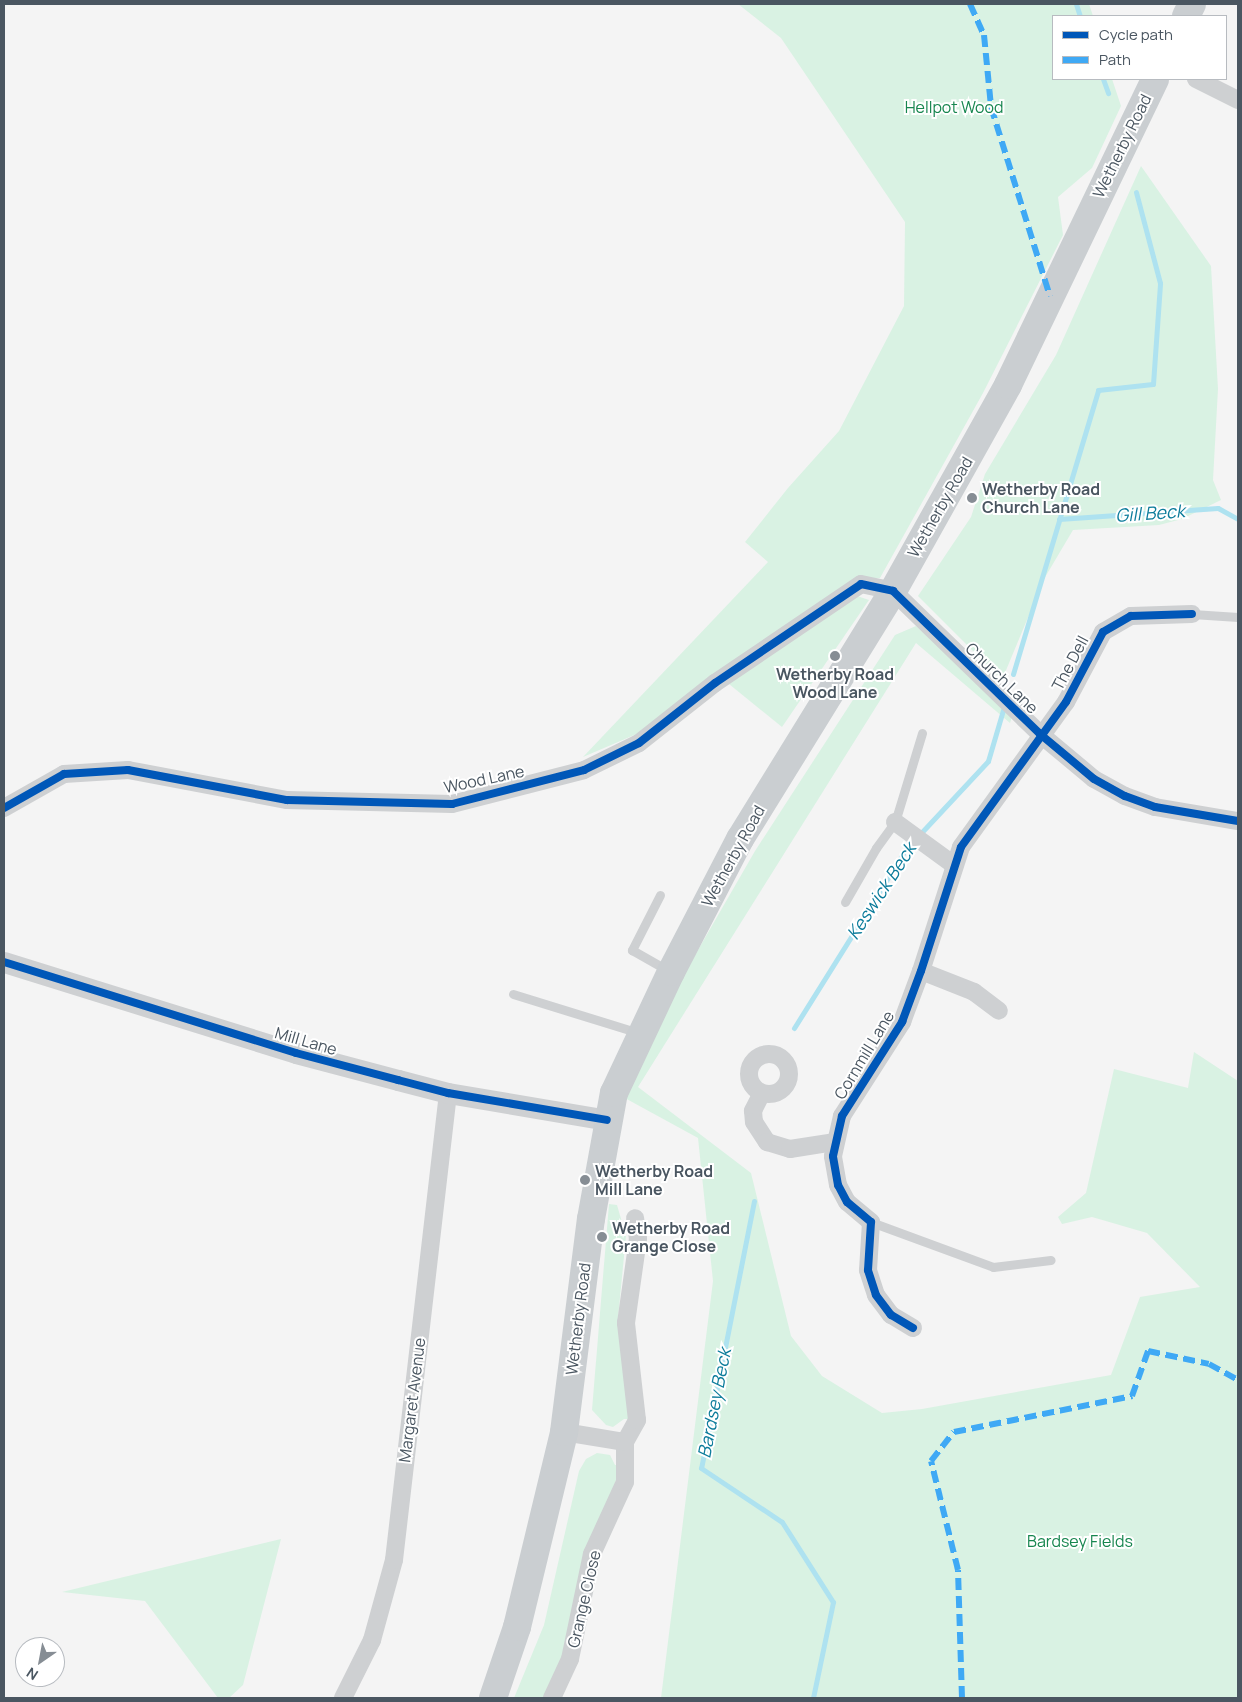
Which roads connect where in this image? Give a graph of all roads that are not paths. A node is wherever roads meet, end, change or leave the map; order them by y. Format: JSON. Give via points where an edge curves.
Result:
{"nodes":[{"id":1,"x":1155,"y":80,"type":"edge"},
{"id":2,"x":1198,"y":80,"type":"edge"},
{"id":3,"x":1238,"y":100,"type":"edge"},
{"id":4,"x":892,"y":592,"type":"junction"},
{"id":5,"x":1192,"y":614,"type":"joint"},
{"id":6,"x":1238,"y":617,"type":"edge"},
{"id":7,"x":922,"y":733,"type":"dead end"},
{"id":8,"x":1040,"y":734,"type":"junction"},
{"id":9,"x":4,"y":808,"type":"edge"},
{"id":10,"x":1238,"y":821,"type":"edge"},
{"id":11,"x":902,"y":827,"type":"junction"},
{"id":12,"x":954,"y":865,"type":"junction"},
{"id":13,"x":660,"y":895,"type":"dead end"},
{"id":14,"x":845,"y":902,"type":"dead end"},
{"id":15,"x":4,"y":962,"type":"edge"},
{"id":16,"x":922,"y":971,"type":"junction"},
{"id":17,"x":671,"y":972,"type":"junction"},
{"id":18,"x":513,"y":994,"type":"dead end"},
{"id":19,"x":999,"y":1011,"type":"dead end"},
{"id":20,"x":642,"y":1034,"type":"junction"},
{"id":21,"x":762,"y":1092,"type":"dead end"},
{"id":22,"x":448,"y":1093,"type":"junction"},
{"id":23,"x":607,"y":1120,"type":"junction"},
{"id":24,"x":835,"y":1142,"type":"junction"},
{"id":25,"x":635,"y":1218,"type":"dead end"},
{"id":26,"x":871,"y":1222,"type":"junction"},
{"id":27,"x":1051,"y":1260,"type":"dead end"},
{"id":28,"x":913,"y":1328,"type":"dead end"},
{"id":29,"x":564,"y":1432,"type":"junction"},
{"id":30,"x":625,"y":1442,"type":"junction"},
{"id":31,"x":343,"y":1698,"type":"edge"},
{"id":32,"x":493,"y":1698,"type":"edge"},
{"id":33,"x":552,"y":1698,"type":"edge"}],
"edges":[{"from":1,"to":4,"type":"main road","name":"Wetherby Road","via":[[1008,385]]},
{"from":2,"to":3,"type":"street"},
{"from":4,"to":8,"type":"street","name":"Church Lane"},
{"from":4,"to":9,"type":"street","name":"Wood Lane","via":[[861,584],[715,683],[639,743],[592,766],[452,804],[287,800],[128,770],[64,774]]},
{"from":4,"to":17,"type":"main road","name":"Wetherby Road","via":[[740,839]]},
{"from":5,"to":6,"type":"lane"},
{"from":5,"to":8,"type":"street","name":"The Dell","via":[[1131,616],[1111,625],[1096,641],[1066,702]]},
{"from":7,"to":11,"type":"lane"},
{"from":8,"to":10,"type":"street","name":"Church Lane","via":[[1094,779],[1125,796],[1155,807]]},
{"from":8,"to":12,"type":"street","name":"Cornmill Lane","via":[[971,831]]},
{"from":11,"to":12,"type":"street"},
{"from":11,"to":14,"type":"lane","via":[[876,848]]},
{"from":12,"to":16,"type":"street","name":"Cornmill Lane"},
{"from":13,"to":17,"type":"lane","via":[[632,950]]},
{"from":15,"to":22,"type":"street","name":"Mill Lane","via":[[296,1053]]},
{"from":16,"to":19,"type":"street","via":[[974,992]]},
{"from":16,"to":24,"type":"street","name":"Cornmill Lane","via":[[902,1022],[849,1104]]},
{"from":17,"to":20,"type":"main road","name":"Wetherby Road"},
{"from":18,"to":20,"type":"lane"},
{"from":20,"to":23,"type":"main road","name":"Wetherby Road","via":[[614,1093]]},
{"from":21,"to":24,"type":"street","via":[[753,1110],[754,1122],[767,1142],[790,1149]]},
{"from":22,"to":23,"type":"street","name":"Mill Lane"},
{"from":22,"to":31,"type":"street","name":"Margaret Avenue","via":[[394,1560],[372,1640]]},
{"from":23,"to":29,"type":"main road","name":"Wetherby Road","via":[[590,1219]]},
{"from":24,"to":26,"type":"street","name":"Cornmill Lane","via":[[833,1156],[838,1185],[847,1202]]},
{"from":25,"to":30,"type":"street","name":"Grange Close","via":[[638,1239],[626,1323],[638,1412]]},
{"from":26,"to":27,"type":"lane","name":"Cornmill Lane","via":[[993,1267]]},
{"from":26,"to":28,"type":"street","via":[[868,1258],[871,1283],[892,1315]]},
{"from":29,"to":30,"type":"street"},
{"from":29,"to":32,"type":"main road","name":"Wetherby Road","via":[[517,1627]]},
{"from":30,"to":33,"type":"street","name":"Grange Close","via":[[626,1482],[592,1554],[570,1659]]}]}
